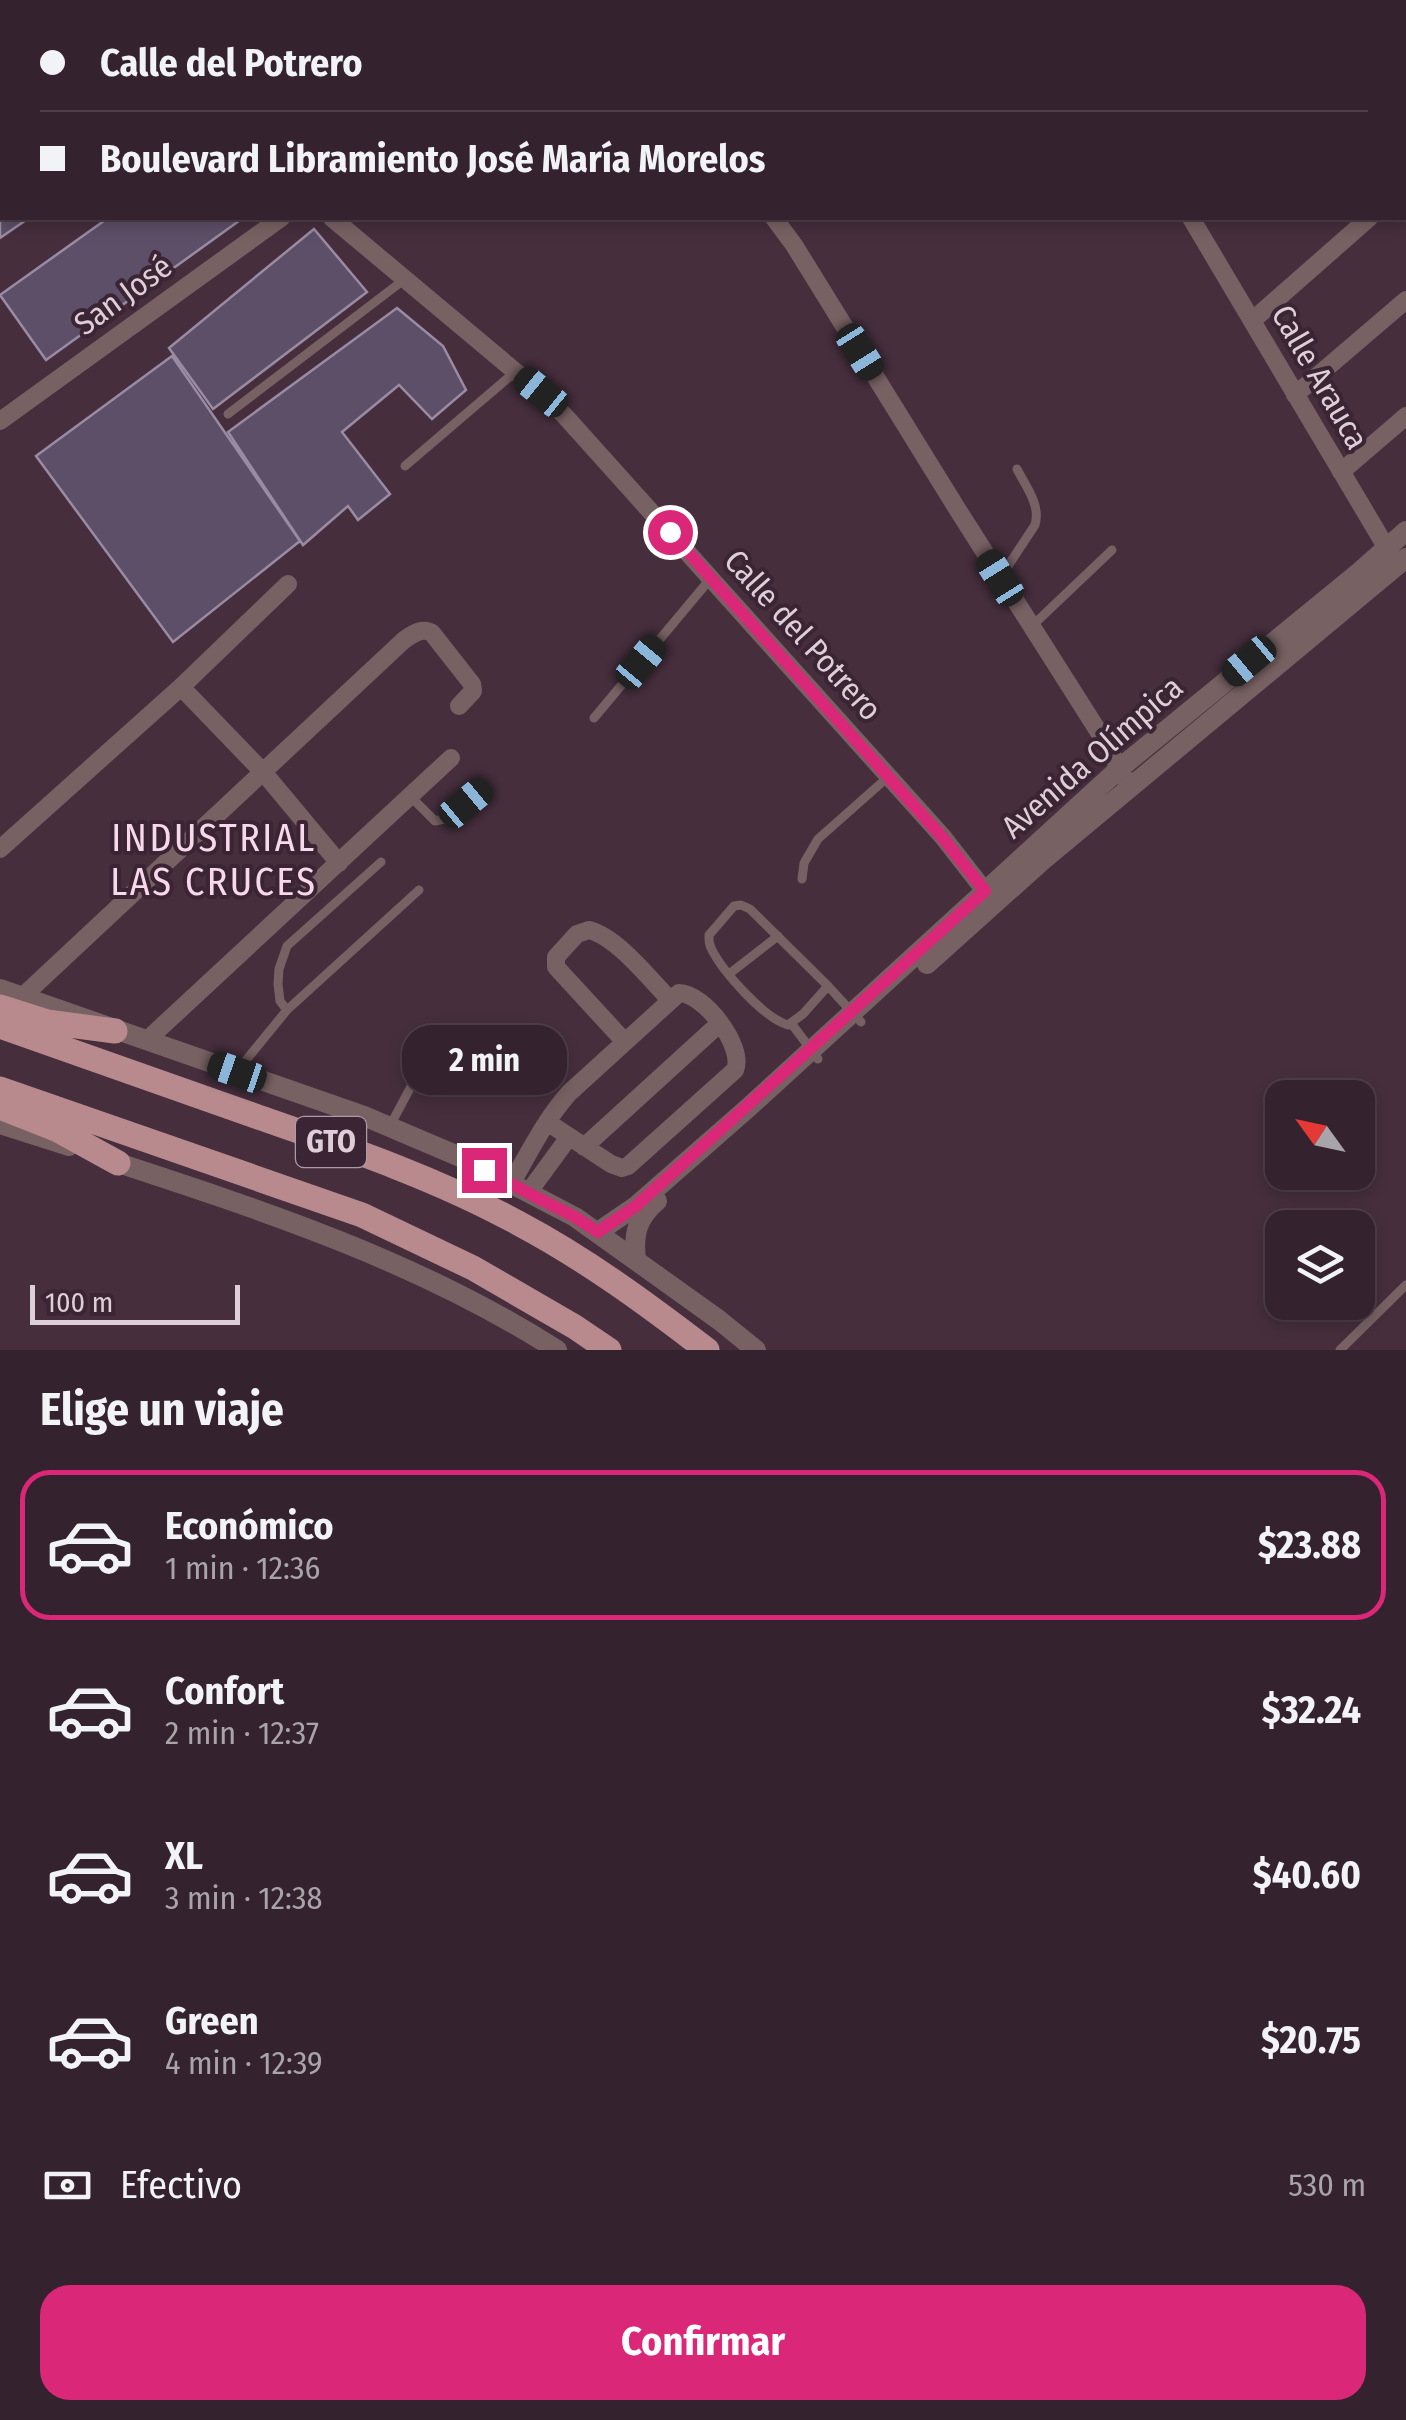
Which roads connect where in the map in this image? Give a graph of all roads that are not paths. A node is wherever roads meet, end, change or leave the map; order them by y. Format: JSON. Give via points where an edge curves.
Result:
{"nodes":[{"id":1,"x":278,"y":220,"type":"edge"},
{"id":2,"x":334,"y":220,"type":"edge"},
{"id":3,"x":776,"y":220,"type":"edge"},
{"id":4,"x":1192,"y":220,"type":"edge"},
{"id":5,"x":1366,"y":220,"type":"edge"},
{"id":6,"x":405,"y":279,"type":"junction"},
{"id":7,"x":1406,"y":300,"type":"edge"},
{"id":8,"x":1253,"y":320,"type":"junction"},
{"id":9,"x":516,"y":372,"type":"junction"},
{"id":10,"x":1296,"y":396,"type":"junction"},
{"id":11,"x":228,"y":414,"type":"dead end"},
{"id":12,"x":1406,"y":416,"type":"edge"},
{"id":13,"x":0,"y":420,"type":"edge"},
{"id":14,"x":405,"y":466,"type":"dead end"},
{"id":15,"x":1017,"y":469,"type":"dead end"},
{"id":16,"x":1341,"y":472,"type":"junction"},
{"id":17,"x":1406,"y":531,"type":"edge"},
{"id":18,"x":1112,"y":550,"type":"dead end"},
{"id":19,"x":1397,"y":557,"type":"edge"},
{"id":20,"x":711,"y":578,"type":"junction"},
{"id":21,"x":1000,"y":578,"type":"junction"},
{"id":22,"x":288,"y":584,"type":"dead end"},
{"id":23,"x":1032,"y":626,"type":"junction"},
{"id":24,"x":181,"y":687,"type":"junction"},
{"id":25,"x":459,"y":706,"type":"dead end"},
{"id":26,"x":594,"y":718,"type":"dead end"},
{"id":27,"x":450,"y":758,"type":"dead end"},
{"id":28,"x":1120,"y":768,"type":"junction"},
{"id":29,"x":264,"y":773,"type":"junction"},
{"id":30,"x":888,"y":776,"type":"junction"},
{"id":31,"x":483,"y":788,"type":"dead end"},
{"id":32,"x":1129,"y":789,"type":"junction"},
{"id":33,"x":410,"y":796,"type":"junction"},
{"id":34,"x":0,"y":849,"type":"edge"},
{"id":35,"x":381,"y":862,"type":"dead end"},
{"id":36,"x":339,"y":863,"type":"junction"},
{"id":37,"x":802,"y":878,"type":"dead end"},
{"id":38,"x":418,"y":890,"type":"dead end"},
{"id":39,"x":991,"y":896,"type":"junction"},
{"id":40,"x":778,"y":936,"type":"junction"},
{"id":41,"x":729,"y":974,"type":"junction"},
{"id":42,"x":828,"y":986,"type":"junction"},
{"id":43,"x":0,"y":989,"type":"edge"},
{"id":44,"x":670,"y":1000,"type":"junction"},
{"id":45,"x":11,"y":1002,"type":"edge"},
{"id":46,"x":288,"y":1010,"type":"junction"},
{"id":47,"x":857,"y":1017,"type":"junction"},
{"id":48,"x":791,"y":1023,"type":"junction"},
{"id":49,"x":719,"y":1024,"type":"junction"},
{"id":50,"x":0,"y":1026,"type":"edge"},
{"id":51,"x":116,"y":1030,"type":"joint"},
{"id":52,"x":422,"y":1034,"type":"dead end"},
{"id":53,"x":146,"y":1041,"type":"junction"},
{"id":54,"x":624,"y":1042,"type":"junction"},
{"id":55,"x":815,"y":1054,"type":"junction"},
{"id":56,"x":237,"y":1072,"type":"junction"},
{"id":57,"x":0,"y":1089,"type":"edge"},
{"id":58,"x":0,"y":1108,"type":"edge"},
{"id":59,"x":547,"y":1122,"type":"junction"},
{"id":60,"x":0,"y":1124,"type":"edge"},
{"id":61,"x":389,"y":1127,"type":"junction"},
{"id":62,"x":577,"y":1142,"type":"junction"},
{"id":63,"x":118,"y":1163,"type":"junction"},
{"id":64,"x":520,"y":1188,"type":"junction"},
{"id":65,"x":598,"y":1232,"type":"junction"},
{"id":66,"x":636,"y":1260,"type":"junction"},
{"id":67,"x":1406,"y":1285,"type":"edge"},
{"id":68,"x":557,"y":1350,"type":"edge"},
{"id":69,"x":609,"y":1350,"type":"edge"},
{"id":70,"x":708,"y":1350,"type":"edge"},
{"id":71,"x":756,"y":1350,"type":"edge"},
{"id":72,"x":1340,"y":1350,"type":"edge"}],
"edges":[{"from":1,"to":13,"type":"street","name":"San José"},
{"from":2,"to":6,"type":"street","name":"Calle del Potrero"},
{"from":3,"to":21,"type":"street"},
{"from":4,"to":8,"type":"street","name":"Calle Arauca"},
{"from":5,"to":8,"type":"street"},
{"from":6,"to":9,"type":"street","name":"Calle del Potrero"},
{"from":6,"to":11,"type":"lane"},
{"from":7,"to":10,"type":"street"},
{"from":8,"to":10,"type":"street","name":"Calle Arauca"},
{"from":9,"to":14,"type":"lane"},
{"from":9,"to":20,"type":"street","name":"Calle del Potrero","via":[[564,414]]},
{"from":10,"to":16,"type":"street","name":"Calle Arauca"},
{"from":12,"to":16,"type":"street"},
{"from":15,"to":21,"type":"lane","via":[[1038,517]]},
{"from":16,"to":19,"type":"street","name":"Calle Arauca"},
{"from":17,"to":19,"type":"street","name":"Avenida Olímpica"},
{"from":18,"to":23,"type":"lane"},
{"from":19,"to":28,"type":"street","name":"Avenida Olímpica","via":[[1357,574]]},
{"from":19,"to":32,"type":"street","name":"Avenida Olímpica"},
{"from":20,"to":26,"type":"lane"},
{"from":20,"to":30,"type":"street","name":"Calle del Potrero"},
{"from":21,"to":23,"type":"street"},
{"from":22,"to":24,"type":"street"},
{"from":23,"to":28,"type":"street"},
{"from":24,"to":29,"type":"street"},
{"from":24,"to":34,"type":"street"},
{"from":25,"to":29,"type":"street","via":[[472,684],[432,633],[419,631]]},
{"from":27,"to":33,"type":"street"},
{"from":28,"to":32,"type":"street"},
{"from":28,"to":39,"type":"street","name":"Avenida Olímpica"},
{"from":29,"to":36,"type":"street"},
{"from":29,"to":45,"type":"street"},
{"from":30,"to":37,"type":"lane","via":[[818,838]]},
{"from":30,"to":39,"type":"street","name":"Calle del Potrero"},
{"from":31,"to":33,"type":"lane","via":[[442,821]]},
{"from":32,"to":39,"type":"street","name":"Avenida Olímpica"},
{"from":33,"to":36,"type":"street"},
{"from":35,"to":46,"type":"lane","via":[[286,946],[278,984]]},
{"from":36,"to":53,"type":"street"},
{"from":38,"to":46,"type":"lane"},
{"from":39,"to":47,"type":"street","name":"Avenida Olímpica"},
{"from":40,"to":41,"type":"lane"},
{"from":40,"to":41,"type":"lane","via":[[750,910],[734,906],[710,934],[710,947]]},
{"from":40,"to":42,"type":"lane"},
{"from":41,"to":48,"type":"lane","via":[[774,1018]]},
{"from":42,"to":47,"type":"lane"},
{"from":42,"to":48,"type":"lane"},
{"from":43,"to":45,"type":"street"},
{"from":44,"to":49,"type":"street","via":[[679,993],[694,996]]},
{"from":44,"to":54,"type":"street"},
{"from":44,"to":54,"type":"street","via":[[601,934],[577,934],[556,956],[556,967]]},
{"from":45,"to":51,"type":"main road","via":[[47,1022]]},
{"from":46,"to":56,"type":"lane"},
{"from":47,"to":55,"type":"street","name":"Avenida Olímpica"},
{"from":48,"to":55,"type":"lane"},
{"from":49,"to":62,"type":"street"},
{"from":49,"to":62,"type":"street","via":[[736,1048],[736,1068],[628,1166],[617,1167]]},
{"from":50,"to":70,"type":"main road","number":"GTO","via":[[449,1188],[571,1252]]},
{"from":51,"to":53,"type":"street"},
{"from":52,"to":61,"type":"lane","via":[[422,1070]]},
{"from":53,"to":56,"type":"street"},
{"from":54,"to":59,"type":"street"},
{"from":55,"to":65,"type":"street","name":"Avenida Olímpica"},
{"from":55,"to":66,"type":"street","name":"Avenida Olímpica","via":[[648,1209],[636,1229]]},
{"from":56,"to":61,"type":"street"},
{"from":57,"to":69,"type":"main road","number":"GTO","via":[[362,1215],[473,1268]]},
{"from":58,"to":63,"type":"main road"},
{"from":59,"to":62,"type":"street"},
{"from":59,"to":64,"type":"street"},
{"from":60,"to":63,"type":"street"},
{"from":61,"to":64,"type":"street"},
{"from":62,"to":64,"type":"street"},
{"from":63,"to":68,"type":"street","via":[[389,1260]]},
{"from":64,"to":65,"type":"street"},
{"from":65,"to":66,"type":"street"},
{"from":66,"to":71,"type":"street"},
{"from":67,"to":72,"type":"lane"}]}
